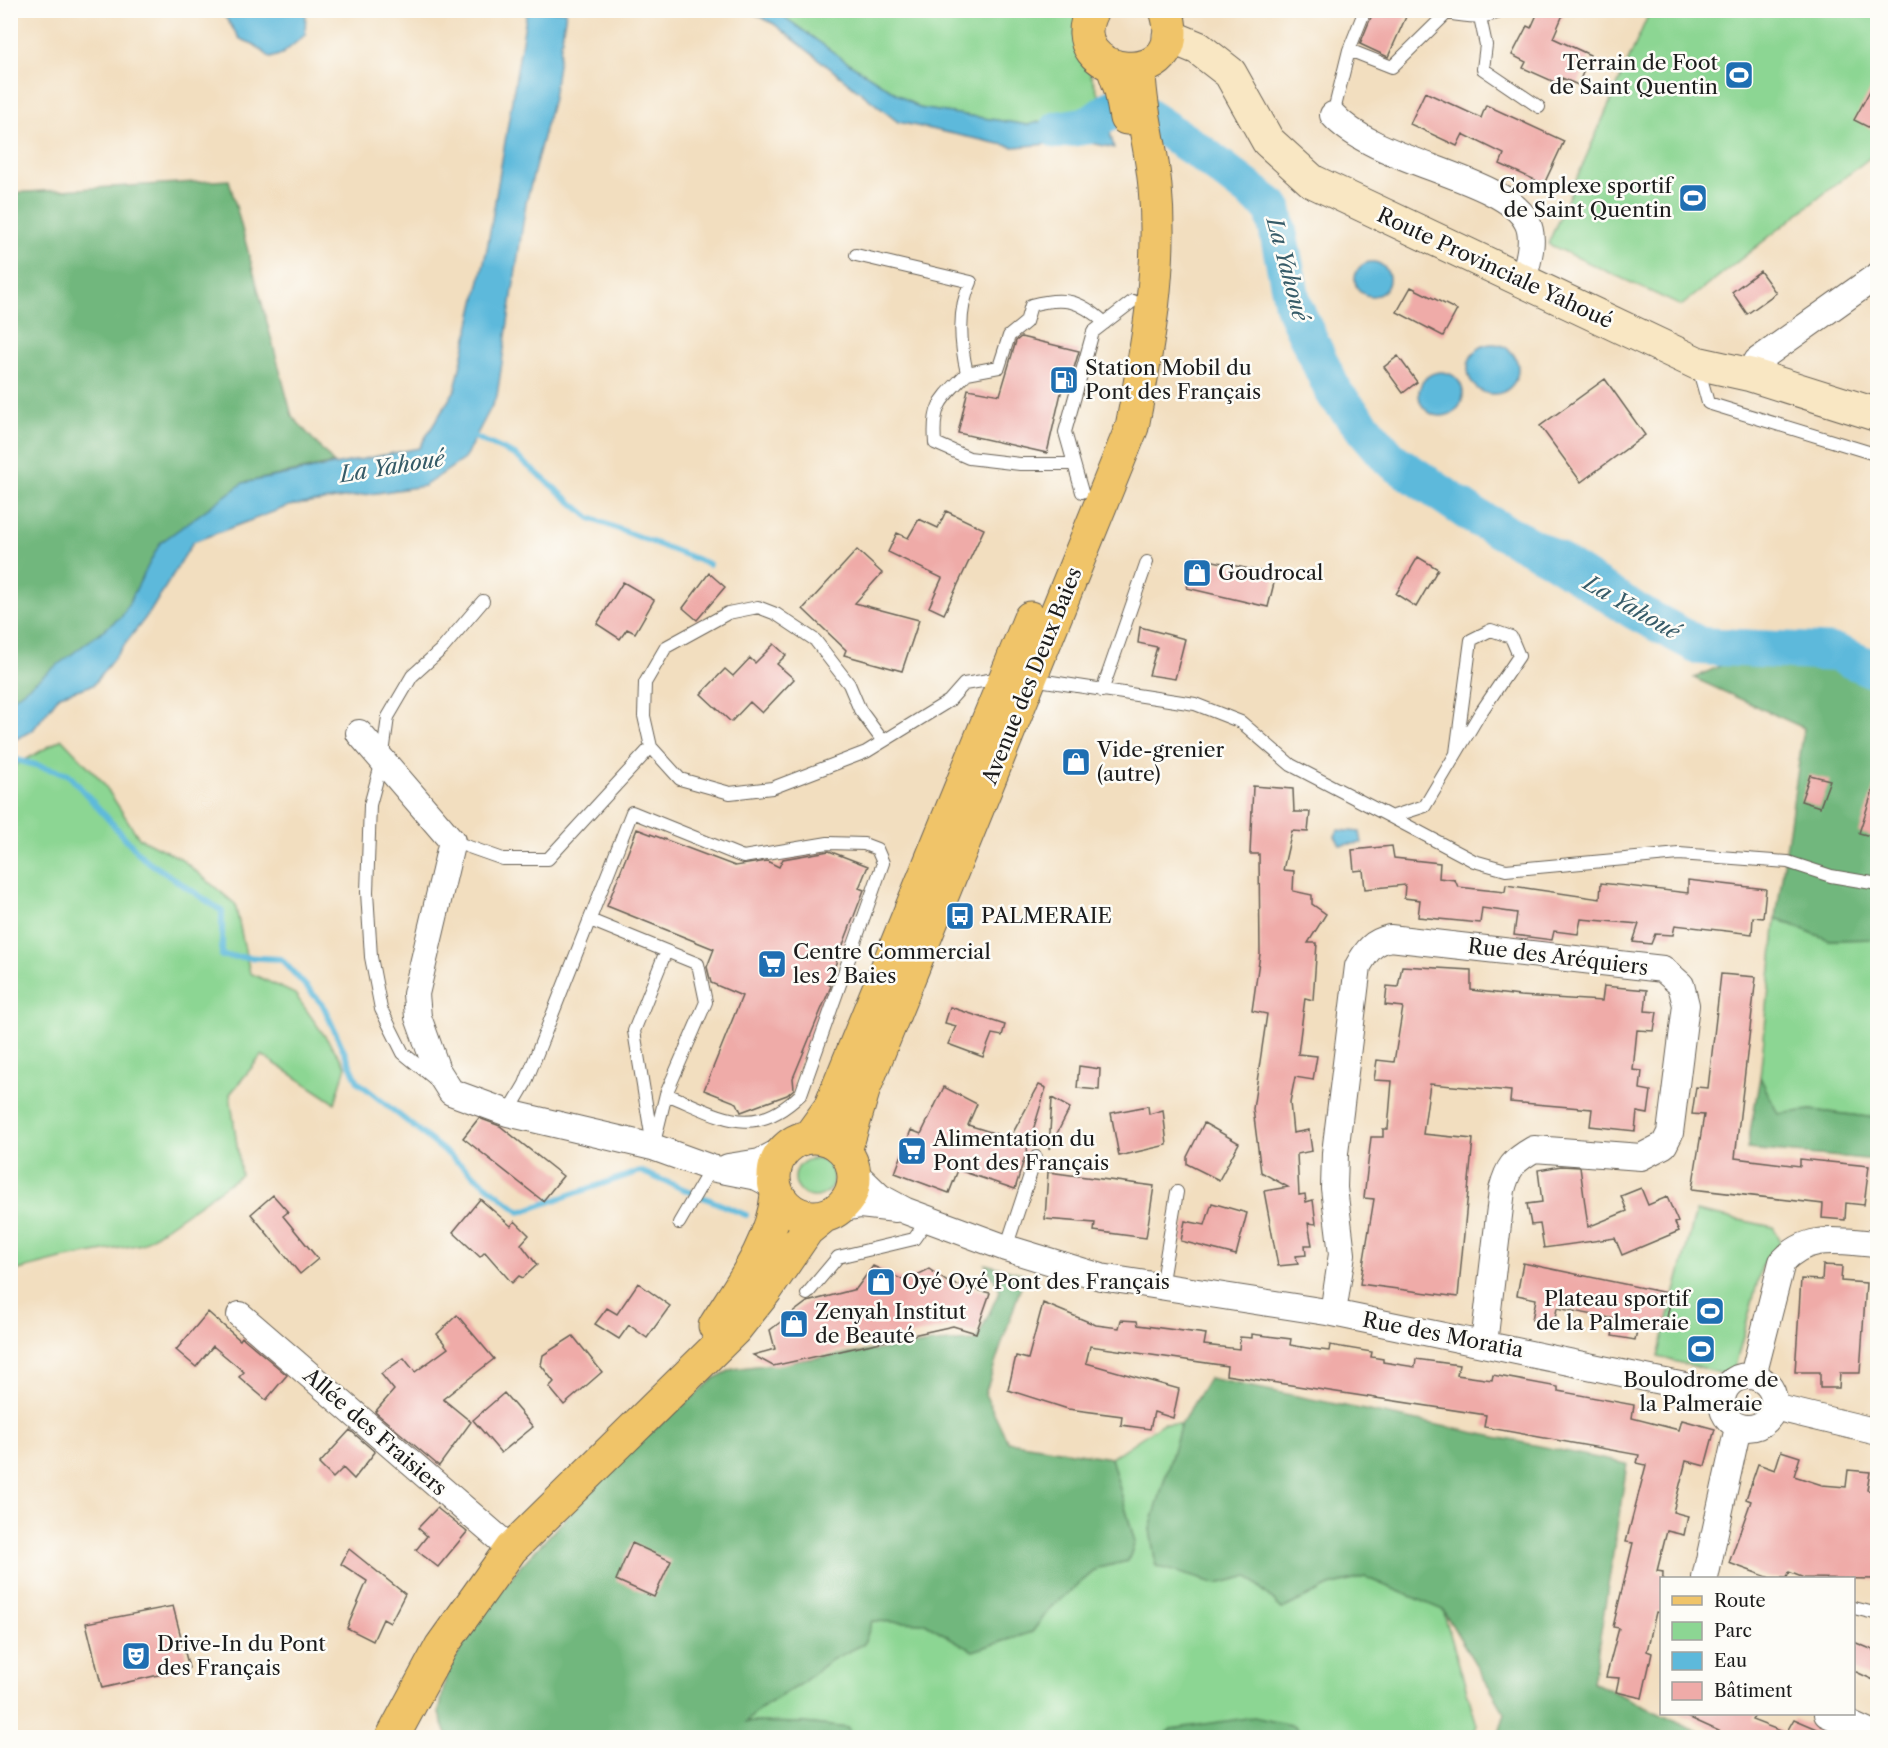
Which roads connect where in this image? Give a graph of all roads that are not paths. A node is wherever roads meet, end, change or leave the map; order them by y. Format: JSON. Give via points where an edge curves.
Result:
{"nodes":[{"id":1,"x":1092,"y":10,"type":"edge"},
{"id":2,"x":1365,"y":10,"type":"edge"},
{"id":3,"x":1505,"y":10,"type":"edge"},
{"id":4,"x":1447,"y":12,"type":"edge"},
{"id":5,"x":1480,"y":17,"type":"junction"},
{"id":6,"x":1168,"y":23,"type":"edge"},
{"id":7,"x":1348,"y":50,"type":"junction"},
{"id":8,"x":1128,"y":78,"type":"junction"},
{"id":9,"x":1539,"y":107,"type":"dead end"},
{"id":10,"x":1333,"y":115,"type":"joint"},
{"id":11,"x":1146,"y":185,"type":"junction"},
{"id":12,"x":856,"y":255,"type":"dead end"},
{"id":13,"x":1878,"y":275,"type":"edge"},
{"id":14,"x":1523,"y":280,"type":"junction"},
{"id":15,"x":1133,"y":301,"type":"junction"},
{"id":16,"x":1105,"y":323,"type":"junction"},
{"id":17,"x":1697,"y":363,"type":"junction"},
{"id":18,"x":967,"y":372,"type":"junction"},
{"id":19,"x":1751,"y":375,"type":"junction"},
{"id":20,"x":1878,"y":415,"type":"edge"},
{"id":21,"x":1878,"y":454,"type":"edge"},
{"id":22,"x":1078,"y":478,"type":"junction"},
{"id":23,"x":1147,"y":562,"type":"dead end"},
{"id":24,"x":483,"y":601,"type":"dead end"},
{"id":25,"x":1018,"y":679,"type":"junction"},
{"id":26,"x":1102,"y":691,"type":"junction"},
{"id":27,"x":359,"y":733,"type":"dead end"},
{"id":28,"x":882,"y":740,"type":"junction"},
{"id":29,"x":651,"y":747,"type":"junction"},
{"id":30,"x":1456,"y":753,"type":"junction"},
{"id":31,"x":382,"y":761,"type":"junction"},
{"id":32,"x":1391,"y":817,"type":"junction"},
{"id":33,"x":452,"y":841,"type":"junction"},
{"id":34,"x":1878,"y":884,"type":"edge"},
{"id":35,"x":590,"y":920,"type":"junction"},
{"id":36,"x":666,"y":951,"type":"junction"},
{"id":37,"x":451,"y":1092,"type":"junction"},
{"id":38,"x":666,"y":1094,"type":"junction"},
{"id":39,"x":508,"y":1113,"type":"junction"},
{"id":40,"x":797,"y":1143,"type":"junction"},
{"id":41,"x":653,"y":1147,"type":"junction"},
{"id":42,"x":1036,"y":1157,"type":"dead end"},
{"id":43,"x":850,"y":1162,"type":"junction"},
{"id":44,"x":706,"y":1181,"type":"junction"},
{"id":45,"x":776,"y":1191,"type":"junction"},
{"id":46,"x":1177,"y":1192,"type":"dead end"},
{"id":47,"x":831,"y":1213,"type":"junction"},
{"id":48,"x":917,"y":1215,"type":"junction"},
{"id":49,"x":679,"y":1223,"type":"dead end"},
{"id":50,"x":1878,"y":1244,"type":"edge"},
{"id":51,"x":1006,"y":1248,"type":"junction"},
{"id":52,"x":1161,"y":1287,"type":"junction"},
{"id":53,"x":807,"y":1294,"type":"dead end"},
{"id":54,"x":1333,"y":1313,"type":"junction"},
{"id":55,"x":240,"y":1315,"type":"dead end"},
{"id":56,"x":1484,"y":1344,"type":"junction"},
{"id":57,"x":1753,"y":1376,"type":"junction"},
{"id":58,"x":674,"y":1391,"type":"junction"},
{"id":59,"x":1723,"y":1394,"type":"junction"},
{"id":60,"x":1774,"y":1407,"type":"junction"},
{"id":61,"x":1738,"y":1427,"type":"junction"},
{"id":62,"x":1878,"y":1432,"type":"edge"},
{"id":63,"x":511,"y":1549,"type":"junction"},
{"id":64,"x":1705,"y":1577,"type":"edge"},
{"id":65,"x":1855,"y":1608,"type":"edge"},
{"id":66,"x":1878,"y":1614,"type":"edge"},
{"id":67,"x":1831,"y":1715,"type":"edge"},
{"id":68,"x":392,"y":1737,"type":"edge"},
{"id":69,"x":1878,"y":1737,"type":"edge"}],
"edges":[{"from":1,"to":8,"type":"main road","via":[[1087,28],[1094,52]]},
{"from":2,"to":7,"type":"lane"},
{"from":3,"to":5,"type":"lane"},
{"from":4,"to":5,"type":"lane"},
{"from":4,"to":7,"type":"lane","via":[[1392,67]]},
{"from":5,"to":9,"type":"lane","via":[[1486,45],[1483,69]]},
{"from":6,"to":8,"type":"main road","via":[[1159,57]]},
{"from":6,"to":14,"type":"main road","name":"Route Provinciale Yahoué","via":[[1230,73],[1268,141],[1312,182]]},
{"from":7,"to":10,"type":"lane"},
{"from":8,"to":11,"type":"main road"},
{"from":10,"to":14,"type":"street","via":[[1346,130],[1398,156],[1506,200],[1528,222],[1530,253]]},
{"from":11,"to":15,"type":"main road","name":"Avenue des Deux Baies"},
{"from":11,"to":25,"type":"main road","name":"Avenue des Deux Baies","via":[[1158,241],[1150,327],[1132,428]]},
{"from":12,"to":18,"type":"lane","via":[[971,282],[964,297],[960,344]]},
{"from":13,"to":19,"type":"street","via":[[1757,361]]},
{"from":14,"to":17,"type":"main road","name":"Route Provinciale Yahoué"},
{"from":15,"to":16,"type":"lane"},
{"from":15,"to":22,"type":"main road","name":"Avenue des Deux Baies","via":[[1132,326],[1110,424]]},
{"from":16,"to":18,"type":"lane","via":[[1086,305],[1053,299],[1031,305],[1026,322],[1009,336],[999,367]]},
{"from":16,"to":22,"type":"lane","via":[[1093,332],[1065,432]]},
{"from":17,"to":19,"type":"main road","name":"Route Provinciale Yahoué"},
{"from":17,"to":21,"type":"lane","via":[[1708,403]]},
{"from":18,"to":22,"type":"lane","via":[[941,400],[933,417],[935,443],[969,458],[1020,464]]},
{"from":19,"to":20,"type":"main road","name":"Route Provinciale Yahoué"},
{"from":22,"to":25,"type":"main road","name":"Avenue des Deux Baies"},
{"from":23,"to":26,"type":"lane"},
{"from":24,"to":31,"type":"lane","via":[[443,648],[412,676],[388,717]]},
{"from":25,"to":26,"type":"lane"},
{"from":25,"to":28,"type":"lane","via":[[964,684],[949,700]]},
{"from":25,"to":40,"type":"main road","name":"Avenue des Deux Baies","via":[[830,1108]]},
{"from":25,"to":43,"type":"main road","name":"Avenue des Deux Baies","via":[[864,1088]]},
{"from":26,"to":32,"type":"lane","via":[[1195,704],[1241,722],[1291,765]]},
{"from":27,"to":31,"type":"street"},
{"from":28,"to":29,"type":"lane","via":[[866,752],[772,788],[730,794],[680,779]]},
{"from":28,"to":29,"type":"lane","via":[[860,710],[849,684],[815,640],[758,607],[728,613],[666,647],[645,683],[644,716]]},
{"from":29,"to":33,"type":"lane","via":[[548,859],[503,859]]},
{"from":30,"to":30,"type":"lane","via":[[1519,656],[1511,637],[1491,630],[1471,640]]},
{"from":30,"to":32,"type":"lane","via":[[1425,806]]},
{"from":31,"to":33,"type":"street"},
{"from":31,"to":37,"type":"lane","via":[[370,805],[367,892],[371,957],[381,1009],[404,1053]]},
{"from":32,"to":34,"type":"lane","via":[[1474,861],[1506,870],[1679,854],[1788,862],[1832,876]]},
{"from":33,"to":37,"type":"street","via":[[416,994],[418,1017],[437,1070]]},
{"from":35,"to":36,"type":"lane"},
{"from":35,"to":38,"type":"lane","via":[[632,812],[743,856],[828,843],[864,844],[877,849],[883,863],[801,1094],[785,1109],[754,1122],[739,1122]]},
{"from":35,"to":39,"type":"lane","via":[[525,1084]]},
{"from":36,"to":38,"type":"lane","via":[[698,964],[706,1002]]},
{"from":36,"to":41,"type":"lane","via":[[634,1031]]},
{"from":37,"to":39,"type":"street"},
{"from":38,"to":41,"type":"lane"},
{"from":39,"to":41,"type":"street"},
{"from":40,"to":43,"type":"main road","via":[[823,1137]]},
{"from":40,"to":44,"type":"street","via":[[760,1162]]},
{"from":40,"to":45,"type":"main road","via":[[774,1169]]},
{"from":41,"to":44,"type":"street"},
{"from":42,"to":51,"type":"lane"},
{"from":43,"to":47,"type":"main road","via":[[854,1186],[848,1199]]},
{"from":43,"to":48,"type":"street","name":"Rue des Moratia","via":[[880,1197]]},
{"from":44,"to":45,"type":"street","via":[[758,1177]]},
{"from":44,"to":49,"type":"lane"},
{"from":45,"to":47,"type":"main road","via":[[790,1210],[800,1215]]},
{"from":45,"to":58,"type":"main road","via":[[775,1217],[753,1263]]},
{"from":46,"to":52,"type":"lane"},
{"from":47,"to":48,"type":"street","name":"Rue des Moratia","via":[[860,1205]]},
{"from":47,"to":58,"type":"main road","via":[[807,1230],[735,1329]]},
{"from":48,"to":51,"type":"street","name":"Rue des Moratia"},
{"from":48,"to":53,"type":"lane","via":[[914,1239],[837,1257]]},
{"from":50,"to":57,"type":"street","via":[[1821,1240],[1793,1250],[1782,1262]]},
{"from":51,"to":52,"type":"street","name":"Rue des Moratia","via":[[1101,1278]]},
{"from":52,"to":54,"type":"street","name":"Rue des Moratia"},
{"from":54,"to":56,"type":"street","name":"Rue des Moratia"},
{"from":54,"to":56,"type":"street","name":"Rue des Aréquiers","via":[[1342,1254],[1334,1188],[1335,1153],[1358,966],[1366,951],[1377,941],[1390,938],[1664,969],[1681,985],[1686,1005],[1670,1133],[1664,1145],[1641,1156],[1534,1149],[1508,1170],[1502,1190]]},
{"from":55,"to":63,"type":"street","name":"Allée des Fraisiers"},
{"from":56,"to":59,"type":"street","name":"Rue des Moratia"},
{"from":57,"to":59,"type":"street","via":[[1732,1382]]},
{"from":57,"to":60,"type":"street","via":[[1772,1391]]},
{"from":58,"to":63,"type":"main road"},
{"from":59,"to":61,"type":"street","via":[[1722,1410]]},
{"from":60,"to":61,"type":"street","via":[[1761,1426]]},
{"from":60,"to":62,"type":"street"},
{"from":61,"to":64,"type":"street"},
{"from":63,"to":68,"type":"main road","via":[[441,1647]]},
{"from":65,"to":66,"type":"lane"},
{"from":67,"to":69,"type":"street"}]}
